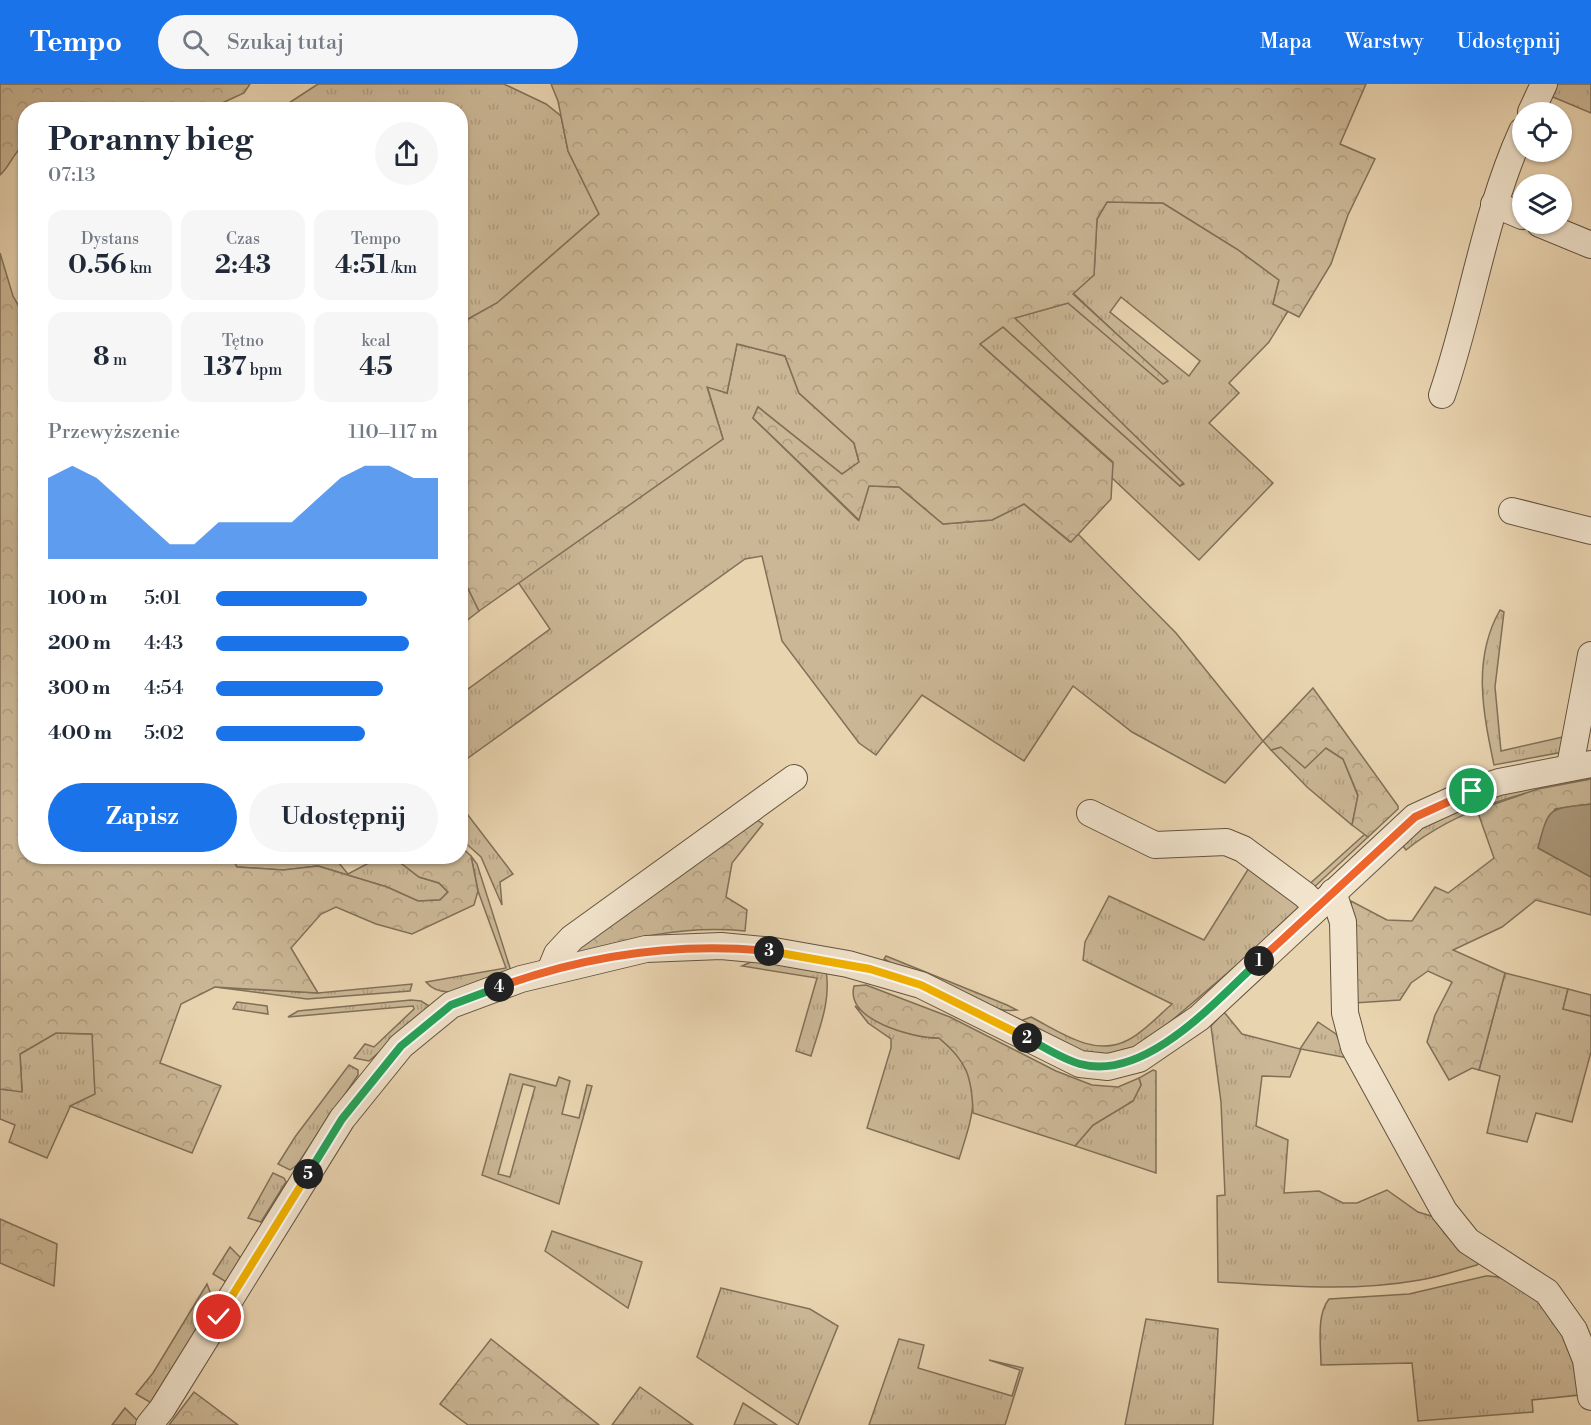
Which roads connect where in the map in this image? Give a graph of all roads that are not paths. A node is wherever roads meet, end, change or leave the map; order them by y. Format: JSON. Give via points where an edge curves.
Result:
{"nodes":[{"id":1,"x":1544,"y":84,"type":"edge"},
{"id":2,"x":1536,"y":102,"type":"edge"},
{"id":3,"x":1512,"y":156,"type":"edge"},
{"id":4,"x":1494,"y":204,"type":"junction"},
{"id":5,"x":1512,"y":212,"type":"edge"},
{"id":6,"x":1566,"y":234,"type":"edge"},
{"id":7,"x":1591,"y":244,"type":"edge"},
{"id":8,"x":1442,"y":395,"type":"dead end"},
{"id":9,"x":1512,"y":511,"type":"dead end"},
{"id":10,"x":1591,"y":531,"type":"edge"},
{"id":11,"x":1591,"y":655,"type":"edge"},
{"id":12,"x":1581,"y":765,"type":"edge"},
{"id":13,"x":794,"y":778,"type":"dead end"},
{"id":14,"x":1090,"y":813,"type":"dead end"},
{"id":15,"x":1325,"y":900,"type":"junction"},
{"id":16,"x":550,"y":971,"type":"junction"},
{"id":17,"x":1591,"y":1397,"type":"edge"},
{"id":18,"x":149,"y":1425,"type":"edge"}],
"edges":[{"from":1,"to":2,"type":"street"},
{"from":3,"to":4,"type":"street"},
{"from":4,"to":5,"type":"street"},
{"from":4,"to":8,"type":"street","via":[[1460,341]]},
{"from":6,"to":7,"type":"street"},
{"from":9,"to":10,"type":"street"},
{"from":11,"to":12,"type":"street"},
{"from":12,"to":15,"type":"street","via":[[1472,791],[1415,817]]},
{"from":13,"to":16,"type":"street","via":[[572,938],[557,954]]},
{"from":14,"to":15,"type":"street","via":[[1155,844],[1226,842],[1243,849],[1305,895]]},
{"from":15,"to":16,"type":"street","via":[[1198,1018],[1139,1059],[1108,1067],[1080,1064],[921,985],[870,969],[774,951],[695,946],[646,950]]},
{"from":15,"to":17,"type":"street","via":[[1343,922],[1345,1013],[1354,1047],[1444,1211],[1468,1241],[1547,1292],[1574,1330],[1587,1360]]},
{"from":16,"to":18,"type":"street","via":[[451,1005],[401,1046],[342,1119]]}]}
